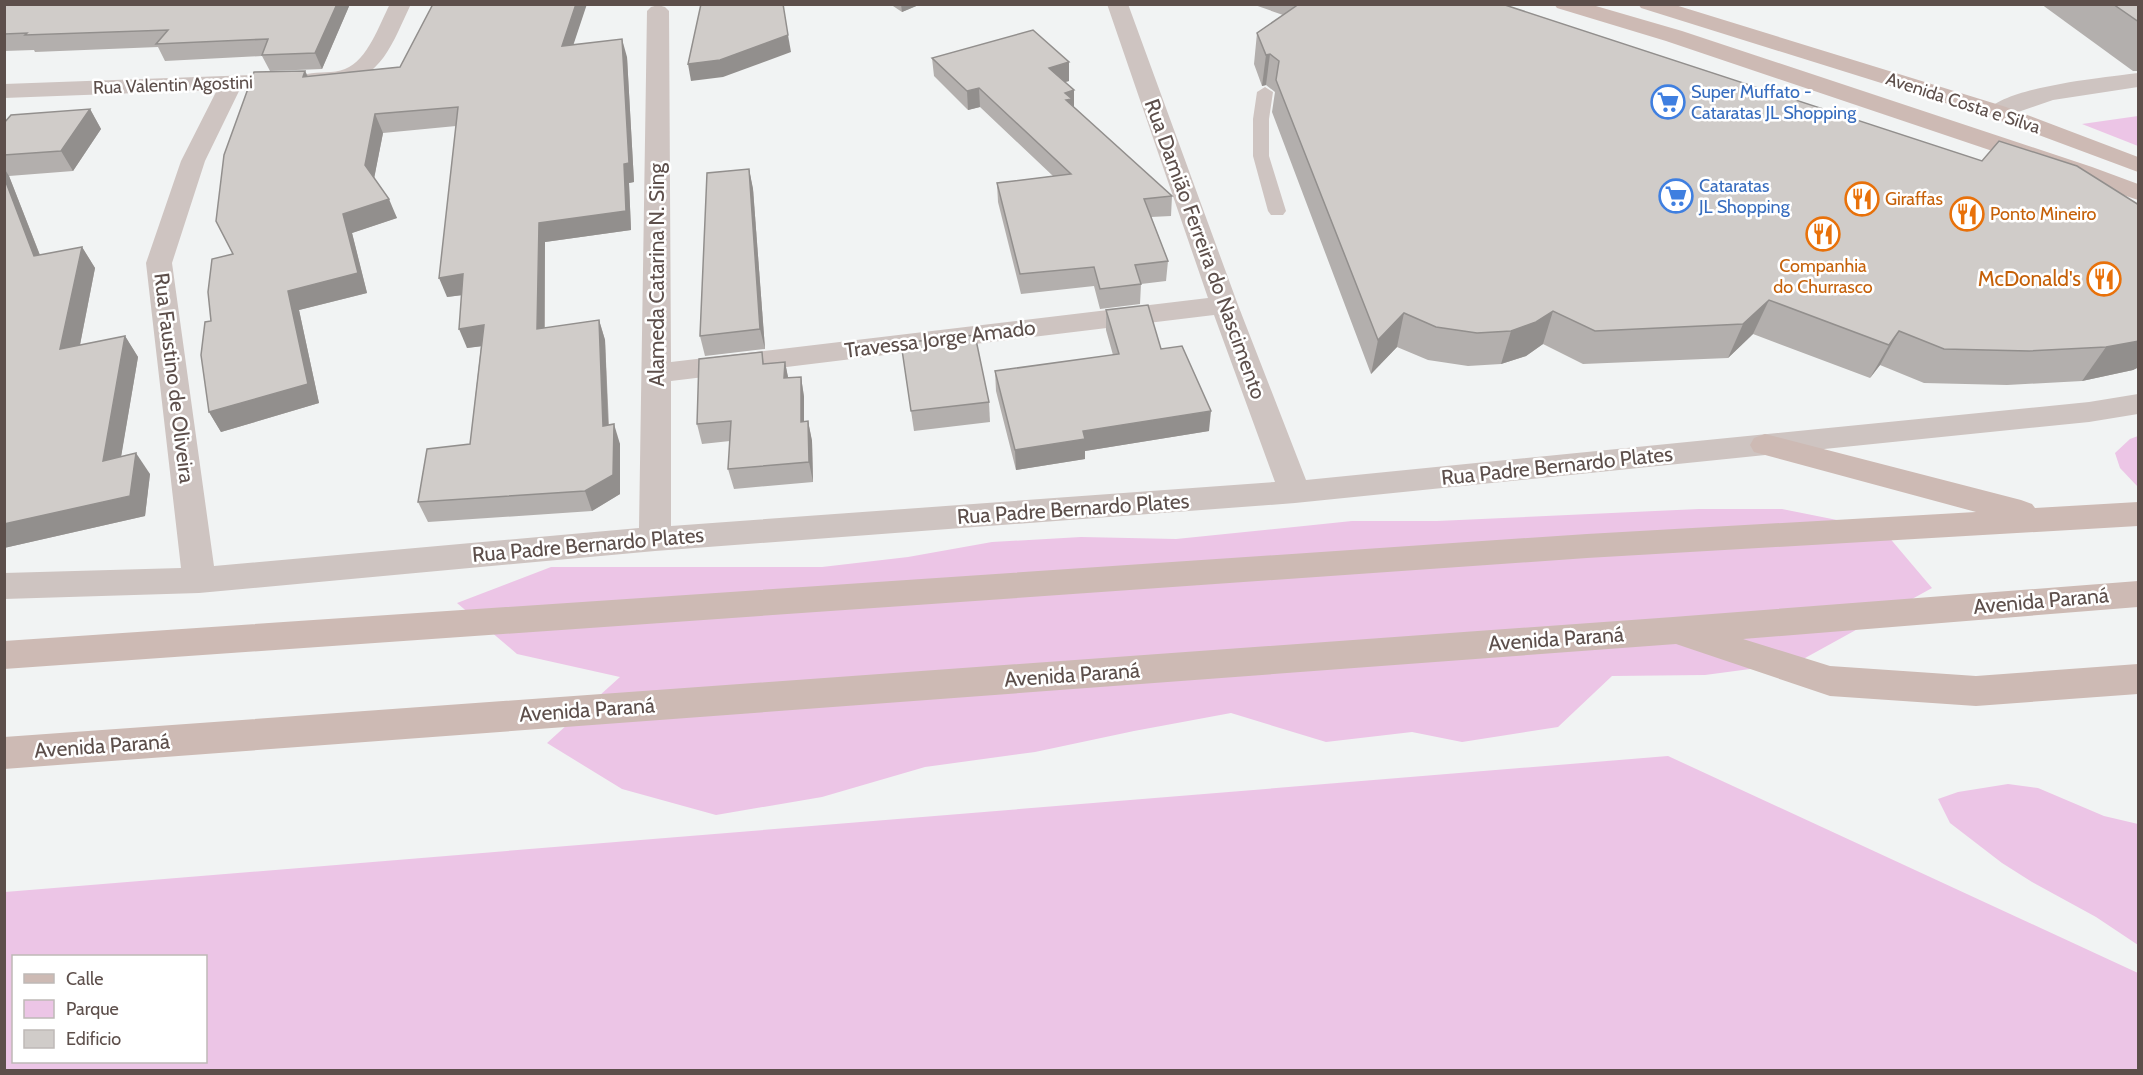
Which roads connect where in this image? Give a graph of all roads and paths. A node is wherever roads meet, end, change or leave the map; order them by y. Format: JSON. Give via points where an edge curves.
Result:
{"nodes":[{"id":1,"x":401,"y":4,"type":"edge"},
{"id":2,"x":1117,"y":4,"type":"edge"},
{"id":3,"x":1564,"y":4,"type":"edge"},
{"id":4,"x":1648,"y":4,"type":"edge"},
{"id":5,"x":658,"y":10,"type":"dead end"},
{"id":6,"x":2139,"y":80,"type":"edge"},
{"id":7,"x":232,"y":83,"type":"junction"},
{"id":8,"x":4,"y":91,"type":"edge"},
{"id":9,"x":1265,"y":92,"type":"edge"},
{"id":10,"x":1998,"y":112,"type":"junction"},
{"id":11,"x":2139,"y":165,"type":"edge"},
{"id":12,"x":2083,"y":172,"type":"junction"},
{"id":13,"x":2139,"y":193,"type":"edge"},
{"id":14,"x":2139,"y":208,"type":"edge"},
{"id":15,"x":1277,"y":211,"type":"dead end"},
{"id":16,"x":1224,"y":305,"type":"junction"},
{"id":17,"x":656,"y":373,"type":"junction"},
{"id":18,"x":2139,"y":404,"type":"edge"},
{"id":19,"x":1765,"y":445,"type":"junction"},
{"id":20,"x":1295,"y":492,"type":"junction"},
{"id":21,"x":2139,"y":514,"type":"edge"},
{"id":22,"x":2052,"y":520,"type":"junction"},
{"id":23,"x":655,"y":539,"type":"junction"},
{"id":24,"x":199,"y":580,"type":"junction"},
{"id":25,"x":4,"y":586,"type":"edge"},
{"id":26,"x":2139,"y":594,"type":"edge"},
{"id":27,"x":1673,"y":630,"type":"junction"},
{"id":28,"x":4,"y":655,"type":"edge"},
{"id":29,"x":2139,"y":679,"type":"edge"},
{"id":30,"x":4,"y":753,"type":"edge"}],
"edges":[{"from":1,"to":7,"type":"street","name":"Rua Valentin Agostini","via":[[368,65],[355,74]]},
{"from":2,"to":16,"type":"street","name":"Rua Damião Ferreira do Nascimento"},
{"from":3,"to":12,"type":"main road","name":"Avenida Costa e Silva","via":[[1674,36]]},
{"from":4,"to":10,"type":"main road","name":"Avenida Costa e Silva"},
{"from":5,"to":17,"type":"street","name":"Alameda Catarina N. Sing"},
{"from":6,"to":10,"type":"street","via":[[2062,90],[2024,99]]},
{"from":7,"to":8,"type":"street","name":"Rua Valentin Agostini"},
{"from":7,"to":24,"type":"street","name":"Rua Faustino de Oliveira","via":[[193,161],[159,263]]},
{"from":9,"to":15,"type":"lane","via":[[1261,156]]},
{"from":10,"to":11,"type":"main road","name":"Avenida Costa e Silva"},
{"from":12,"to":13,"type":"main road","name":"Avenida Costa e Silva"},
{"from":12,"to":14,"type":"street"},
{"from":16,"to":17,"type":"street","name":"Travessa Jorge Amado"},
{"from":16,"to":20,"type":"street","name":"Rua Damião Ferreira do Nascimento"},
{"from":17,"to":23,"type":"street","name":"Alameda Catarina N. Sing"},
{"from":18,"to":19,"type":"street","name":"Rua Padre Bernardo Plates"},
{"from":19,"to":20,"type":"street","name":"Rua Padre Bernardo Plates"},
{"from":19,"to":22,"type":"main road"},
{"from":20,"to":23,"type":"street","name":"Rua Padre Bernardo Plates"},
{"from":21,"to":22,"type":"main road"},
{"from":22,"to":28,"type":"main road","via":[[1575,547]]},
{"from":23,"to":24,"type":"street","name":"Rua Padre Bernardo Plates"},
{"from":24,"to":25,"type":"street","name":"Rua Padre Bernardo Plates"},
{"from":26,"to":27,"type":"main road","name":"Avenida Paraná"},
{"from":27,"to":29,"type":"main road","via":[[1830,681],[1976,691]]},
{"from":27,"to":30,"type":"main road","name":"Avenida Paraná"}]}
